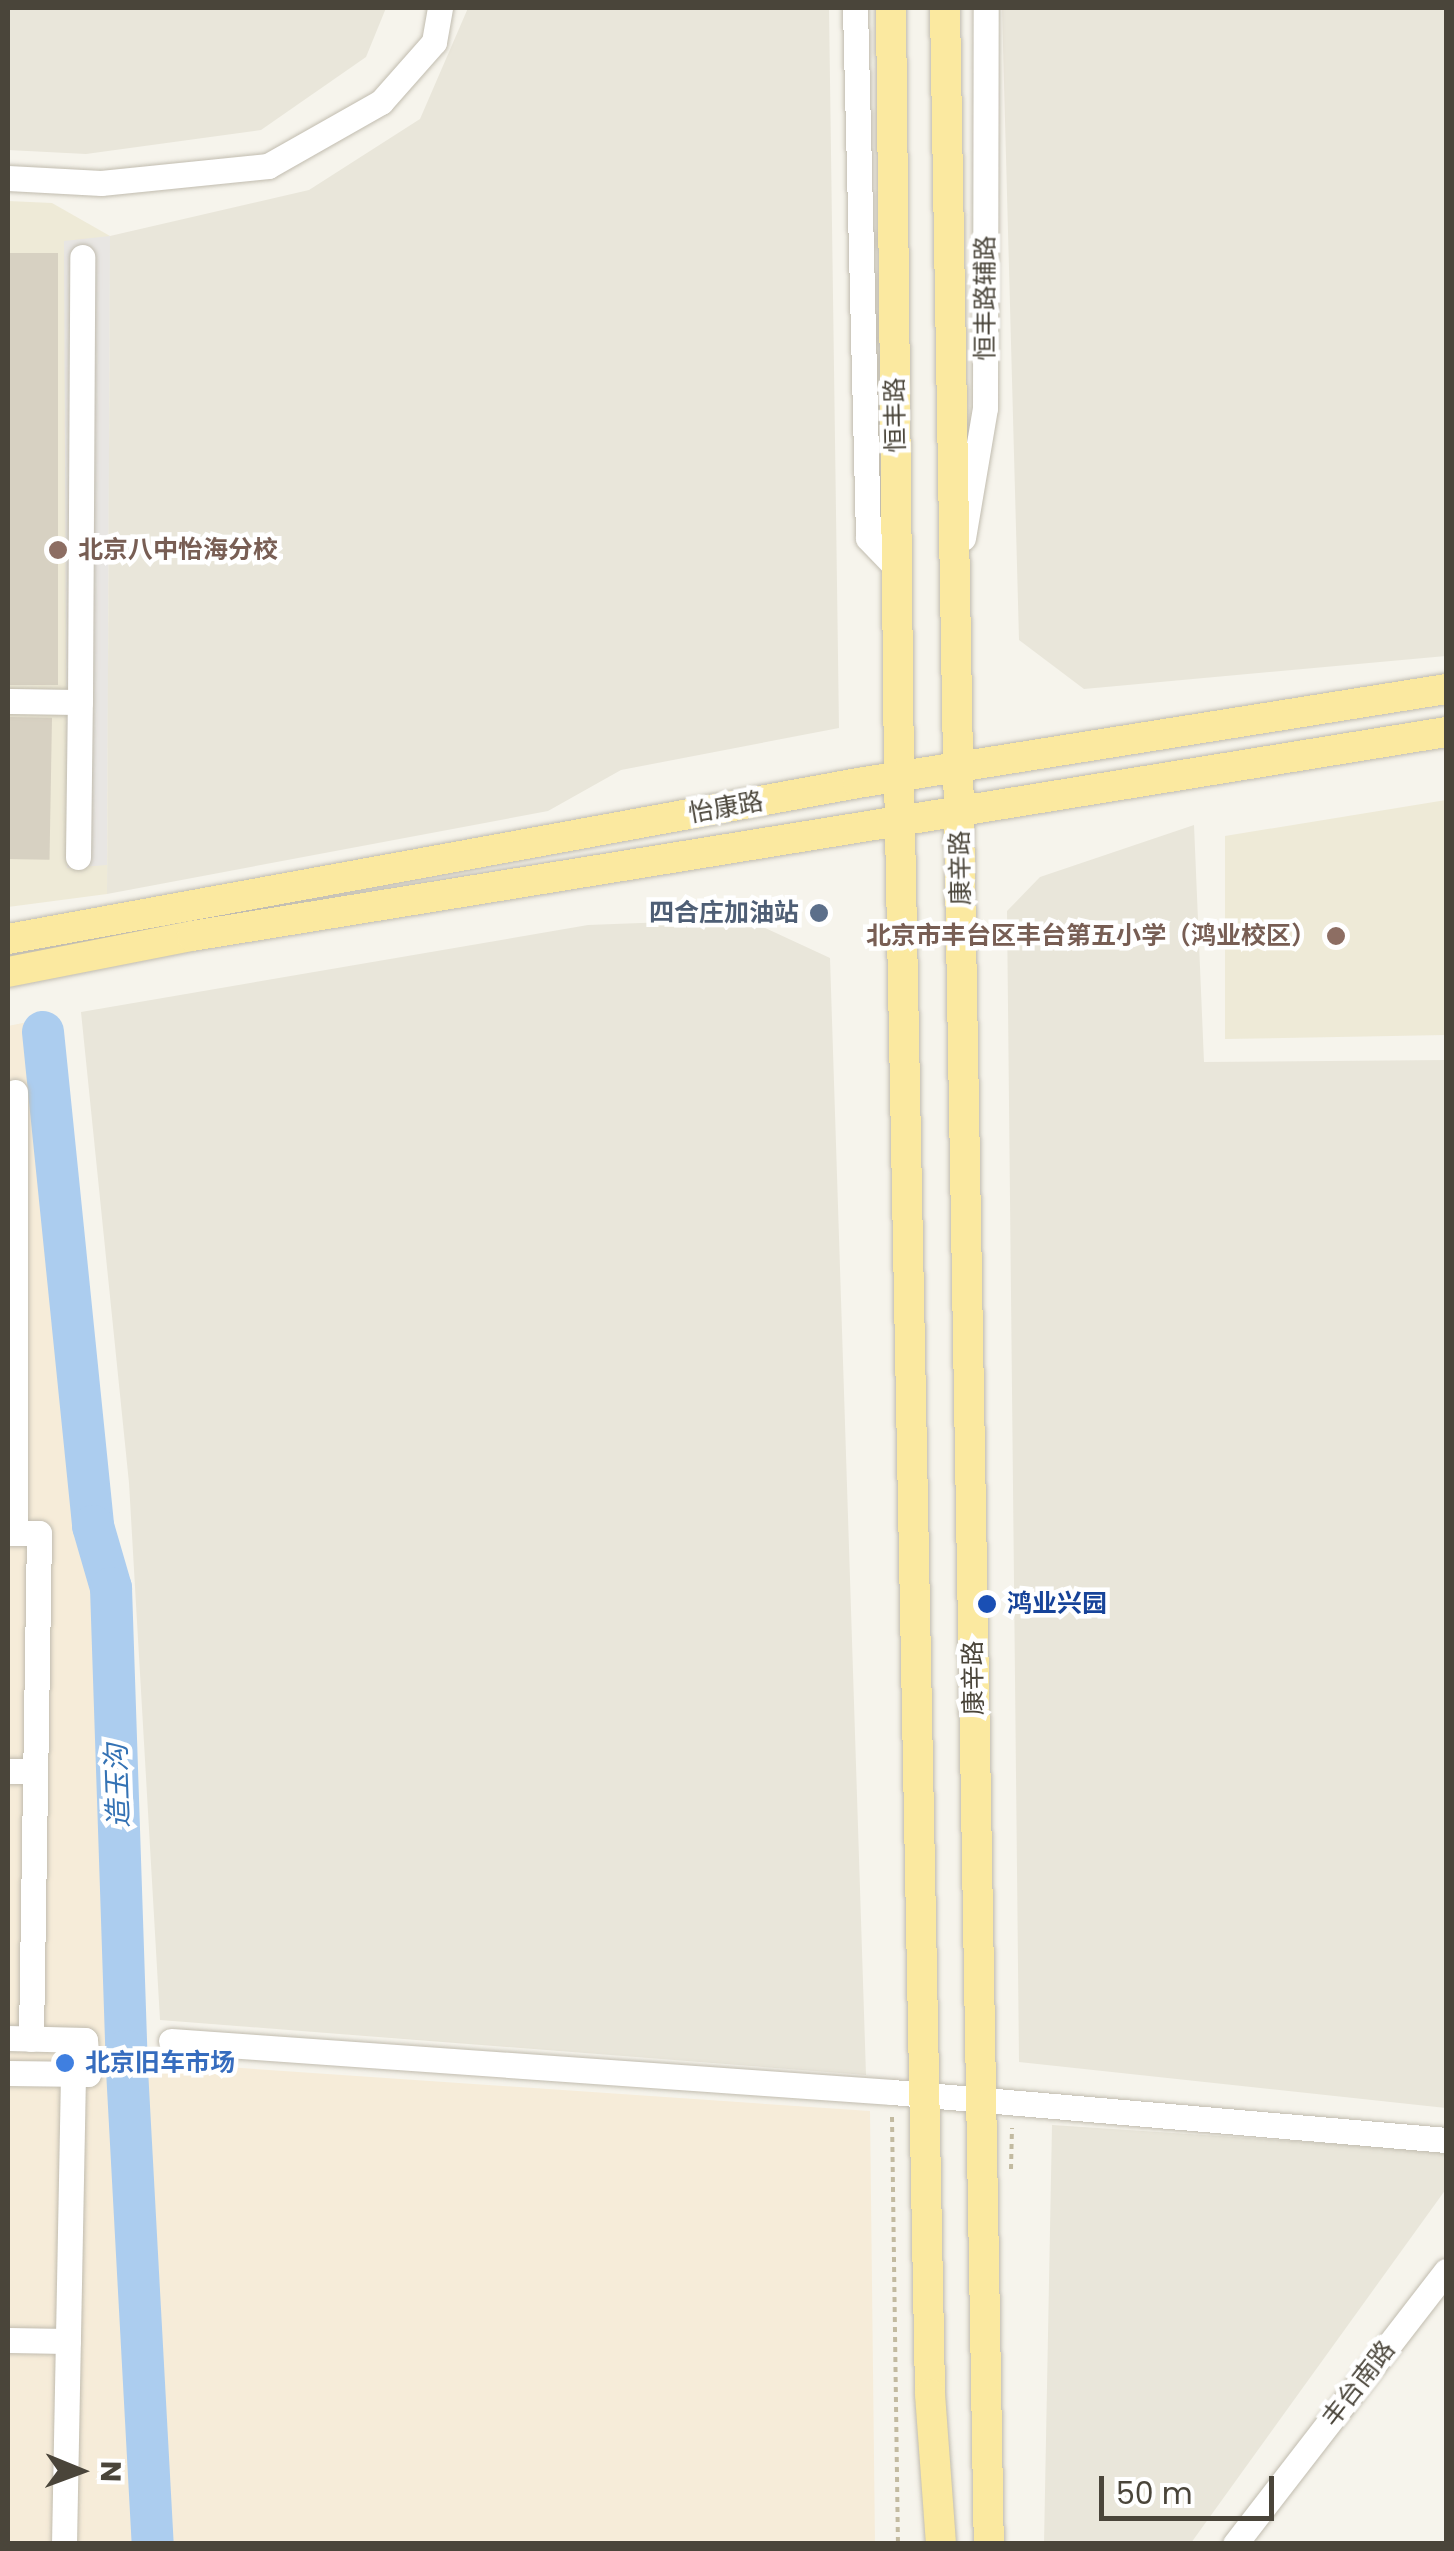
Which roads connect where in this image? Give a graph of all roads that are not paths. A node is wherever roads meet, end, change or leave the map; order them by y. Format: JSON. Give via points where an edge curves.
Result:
{"nodes":[{"id":1,"x":440,"y":8,"type":"edge"},
{"id":2,"x":855,"y":8,"type":"edge"},
{"id":3,"x":891,"y":8,"type":"edge"},
{"id":4,"x":945,"y":8,"type":"edge"},
{"id":5,"x":986,"y":8,"type":"edge"},
{"id":6,"x":8,"y":178,"type":"edge"},
{"id":7,"x":82,"y":257,"type":"dead end"},
{"id":8,"x":897,"y":568,"type":"junction"},
{"id":9,"x":955,"y":587,"type":"junction"},
{"id":10,"x":1446,"y":689,"type":"edge"},
{"id":11,"x":8,"y":701,"type":"edge"},
{"id":12,"x":80,"y":702,"type":"junction"},
{"id":13,"x":1446,"y":732,"type":"edge"},
{"id":14,"x":960,"y":768,"type":"junction"},
{"id":15,"x":900,"y":776,"type":"junction"},
{"id":16,"x":961,"y":813,"type":"junction"},
{"id":17,"x":902,"y":822,"type":"junction"},
{"id":18,"x":78,"y":857,"type":"dead end"},
{"id":19,"x":8,"y":939,"type":"edge"},
{"id":20,"x":8,"y":972,"type":"edge"},
{"id":21,"x":15,"y":1092,"type":"dead end"},
{"id":22,"x":11,"y":1533,"type":"edge"},
{"id":23,"x":8,"y":1770,"type":"edge"},
{"id":24,"x":35,"y":1771,"type":"junction"},
{"id":25,"x":19,"y":2039,"type":"edge"},
{"id":26,"x":171,"y":2040,"type":"dead end"},
{"id":27,"x":8,"y":2073,"type":"edge"},
{"id":28,"x":73,"y":2074,"type":"junction"},
{"id":29,"x":926,"y":2095,"type":"junction"},
{"id":30,"x":981,"y":2100,"type":"junction"},
{"id":31,"x":1446,"y":2140,"type":"edge"},
{"id":32,"x":1446,"y":2271,"type":"edge"},
{"id":33,"x":8,"y":2340,"type":"edge"},
{"id":34,"x":68,"y":2341,"type":"junction"},
{"id":35,"x":64,"y":2544,"type":"edge"},
{"id":36,"x":942,"y":2544,"type":"edge"},
{"id":37,"x":989,"y":2544,"type":"edge"},
{"id":38,"x":1235,"y":2544,"type":"edge"}],
"edges":[{"from":1,"to":6,"type":"street","via":[[434,42],[381,102],[268,166],[101,183]]},
{"from":2,"to":8,"type":"street","via":[[868,538]]},
{"from":3,"to":8,"type":"main road","name":"恒丰路"},
{"from":4,"to":9,"type":"main road"},
{"from":5,"to":9,"type":"street","name":"恒丰路辅路","via":[[985,408]]},
{"from":7,"to":12,"type":"street"},
{"from":8,"to":15,"type":"main road","name":"恒丰路"},
{"from":9,"to":14,"type":"main road"},
{"from":10,"to":14,"type":"main road","name":"怡康路"},
{"from":11,"to":12,"type":"street"},
{"from":12,"to":18,"type":"street"},
{"from":13,"to":16,"type":"main road","name":"怡康路"},
{"from":14,"to":15,"type":"main road","name":"怡康路"},
{"from":14,"to":16,"type":"main road"},
{"from":15,"to":17,"type":"main road","name":"恒丰路"},
{"from":15,"to":19,"type":"main road","name":"怡康路"},
{"from":16,"to":17,"type":"main road","name":"怡康路"},
{"from":16,"to":30,"type":"main road","name":"康辛路"},
{"from":17,"to":20,"type":"main road","name":"怡康路","via":[[192,936]]},
{"from":17,"to":29,"type":"main road"},
{"from":21,"to":22,"type":"street"},
{"from":22,"to":24,"type":"street","via":[[39,1533]]},
{"from":23,"to":24,"type":"street"},
{"from":24,"to":25,"type":"street"},
{"from":25,"to":28,"type":"street","via":[[85,2040],[88,2074]]},
{"from":26,"to":29,"type":"street"},
{"from":27,"to":28,"type":"street"},
{"from":28,"to":34,"type":"street"},
{"from":29,"to":30,"type":"street"},
{"from":29,"to":36,"type":"main road","via":[[930,2394]]},
{"from":30,"to":31,"type":"street"},
{"from":30,"to":37,"type":"main road","name":"康辛路"},
{"from":32,"to":38,"type":"street","name":"丰台南路"},
{"from":33,"to":34,"type":"street"},
{"from":34,"to":35,"type":"street"}]}
